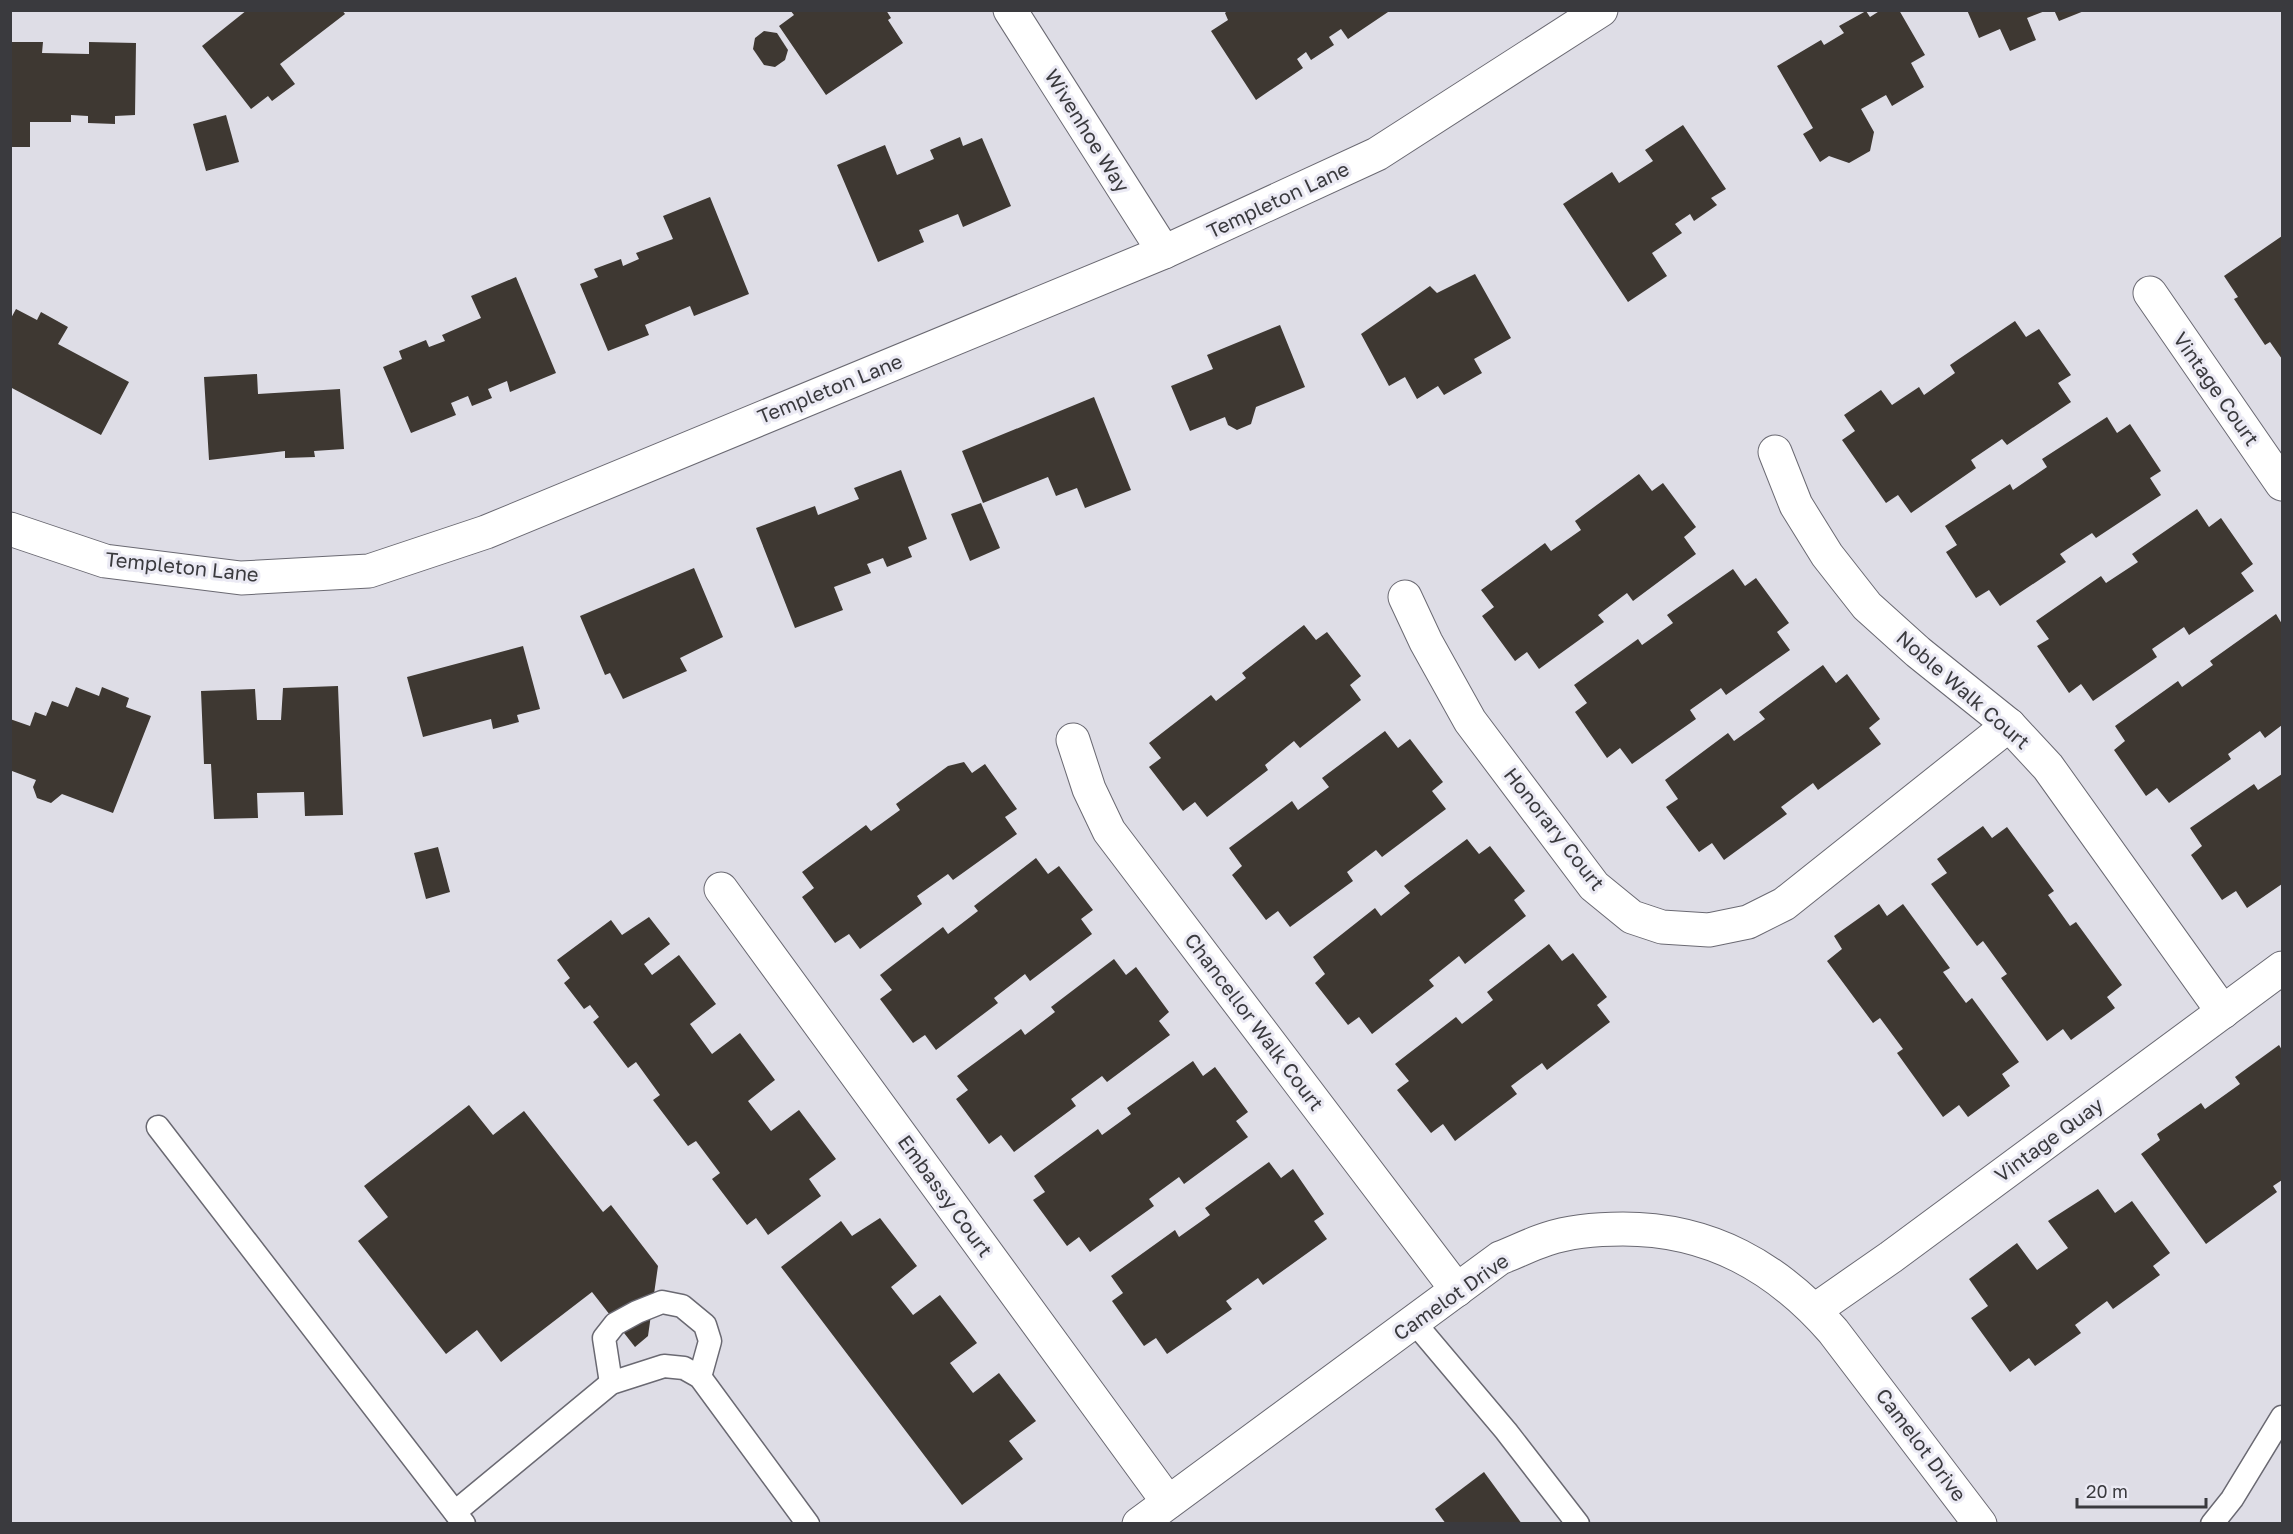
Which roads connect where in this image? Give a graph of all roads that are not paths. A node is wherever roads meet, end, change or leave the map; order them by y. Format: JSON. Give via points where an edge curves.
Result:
{"nodes":[{"id":1,"x":1010,"y":10,"type":"edge"},
{"id":2,"x":1601,"y":10,"type":"edge"},
{"id":3,"x":1164,"y":252,"type":"junction"},
{"id":4,"x":2151,"y":293,"type":"dead end"},
{"id":5,"x":1775,"y":452,"type":"dead end"},
{"id":6,"x":2283,"y":484,"type":"edge"},
{"id":7,"x":10,"y":529,"type":"edge"},
{"id":8,"x":1406,"y":597,"type":"dead end"},
{"id":9,"x":2009,"y":725,"type":"junction"},
{"id":10,"x":1073,"y":740,"type":"dead end"},
{"id":11,"x":721,"y":889,"type":"dead end"},
{"id":12,"x":2283,"y":968,"type":"edge"},
{"id":13,"x":2223,"y":1012,"type":"junction"},
{"id":14,"x":158,"y":1127,"type":"dead end"},
{"id":15,"x":1457,"y":1290,"type":"junction"},
{"id":16,"x":1815,"y":1310,"type":"junction"},
{"id":17,"x":1414,"y":1322,"type":"junction"},
{"id":18,"x":700,"y":1377,"type":"junction"},
{"id":19,"x":611,"y":1383,"type":"junction"},
{"id":20,"x":2283,"y":1417,"type":"edge"},
{"id":21,"x":2275,"y":1446,"type":"edge"},
{"id":22,"x":1168,"y":1502,"type":"junction"},
{"id":23,"x":459,"y":1518,"type":"edge"},
{"id":24,"x":808,"y":1524,"type":"edge"},
{"id":25,"x":1139,"y":1524,"type":"edge"},
{"id":26,"x":1578,"y":1524,"type":"edge"},
{"id":27,"x":1980,"y":1524,"type":"edge"},
{"id":28,"x":2212,"y":1524,"type":"edge"}],
"edges":[{"from":1,"to":3,"type":"street","name":"Wivenhoe Way"},
{"from":2,"to":3,"type":"street","name":"Templeton Lane","via":[[1377,154]]},
{"from":3,"to":7,"type":"street","name":"Templeton Lane","via":[[486,532],[369,571],[241,578],[105,561]]},
{"from":4,"to":6,"type":"street","name":"Vintage Court"},
{"from":5,"to":9,"type":"street","name":"Noble Walk Court","via":[[1796,505],[1827,555],[1867,606]]},
{"from":8,"to":9,"type":"street","name":"Honorary Court","via":[[1470,721],[1594,886],[1632,917],[1662,927],[1709,930],[1748,922],[1784,904]]},
{"from":9,"to":13,"type":"street","name":"Noble Walk Court","via":[[2048,767]]},
{"from":10,"to":15,"type":"street","name":"Chancellor Walk Court","via":[[1089,789],[1110,831]]},
{"from":11,"to":22,"type":"street","name":"Embassy Court"},
{"from":12,"to":13,"type":"street","name":"Vintage Quay"},
{"from":13,"to":16,"type":"street","name":"Vintage Quay"},
{"from":14,"to":23,"type":"lane"},
{"from":15,"to":16,"type":"street","name":"Camelot Drive","via":[[1500,1258],[1548,1239],[1598,1229],[1650,1229],[1690,1236],[1738,1253],[1774,1274]]},
{"from":15,"to":17,"type":"street","name":"Camelot Drive"},
{"from":16,"to":27,"type":"street","name":"Camelot Drive"},
{"from":17,"to":22,"type":"street","name":"Camelot Drive"},
{"from":17,"to":26,"type":"lane"},
{"from":18,"to":19,"type":"lane","via":[[684,1368],[664,1366]]},
{"from":18,"to":19,"type":"lane","via":[[710,1341],[705,1325],[682,1306],[662,1302],[615,1324],[604,1338]]},
{"from":18,"to":24,"type":"lane"},
{"from":19,"to":23,"type":"lane"},
{"from":20,"to":21,"type":"lane"},
{"from":21,"to":28,"type":"lane"},
{"from":22,"to":25,"type":"street","name":"Camelot Drive"}]}
